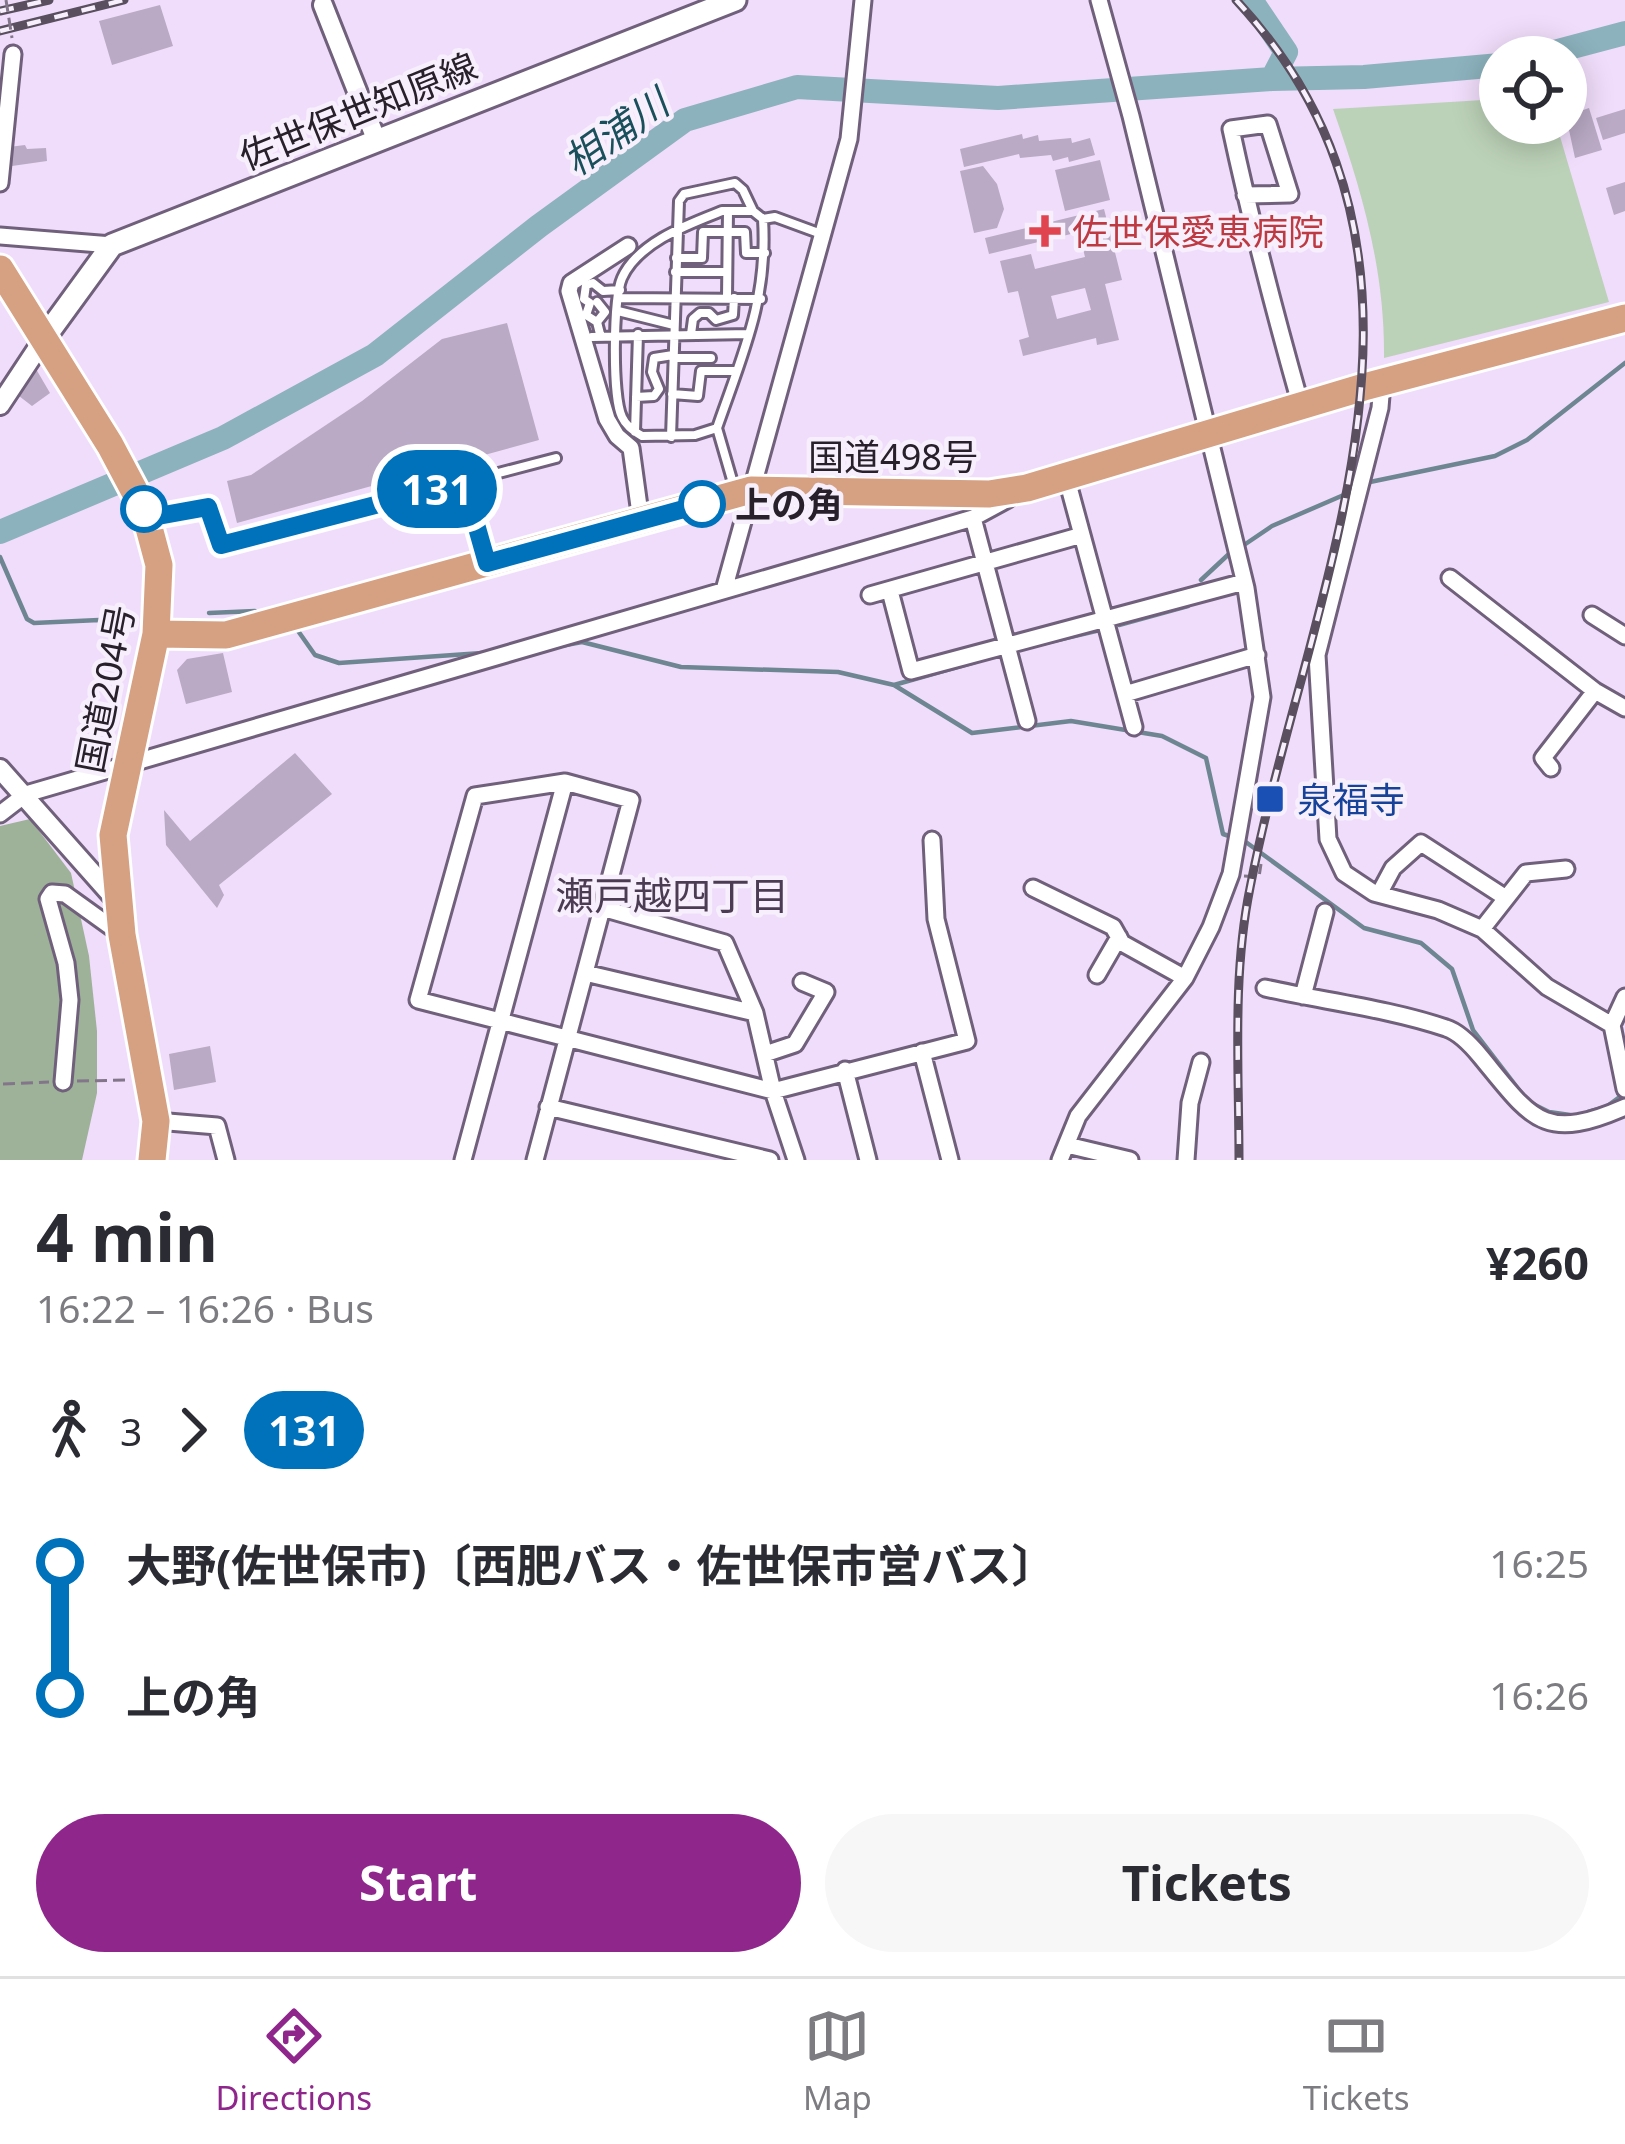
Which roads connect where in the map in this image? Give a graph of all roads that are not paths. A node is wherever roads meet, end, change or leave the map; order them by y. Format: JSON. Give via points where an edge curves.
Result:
{"nodes":[{"id":1,"x":735,"y":0,"type":"edge"},
{"id":2,"x":863,"y":0,"type":"edge"},
{"id":3,"x":1099,"y":0,"type":"edge"},
{"id":4,"x":332,"y":3,"type":"edge"},
{"id":5,"x":13,"y":46,"type":"road end"},
{"id":6,"x":376,"y":139,"type":"junction"},
{"id":7,"x":0,"y":183,"type":"edge"},
{"id":8,"x":1245,"y":195,"type":"junction"},
{"id":9,"x":728,"y":211,"type":"junction"},
{"id":10,"x":754,"y":211,"type":"junction"},
{"id":11,"x":764,"y":219,"type":"junction"},
{"id":12,"x":676,"y":230,"type":"junction"},
{"id":13,"x":728,"y":232,"type":"junction"},
{"id":14,"x":824,"y":235,"type":"junction"},
{"id":15,"x":0,"y":236,"type":"edge"},
{"id":16,"x":112,"y":244,"type":"junction"},
{"id":17,"x":628,"y":246,"type":"dead end"},
{"id":18,"x":765,"y":253,"type":"junction"},
{"id":19,"x":676,"y":258,"type":"junction"},
{"id":20,"x":0,"y":268,"type":"edge"},
{"id":21,"x":675,"y":272,"type":"junction"},
{"id":22,"x":728,"y":272,"type":"junction"},
{"id":23,"x":603,"y":291,"type":"junction"},
{"id":24,"x":619,"y":294,"type":"junction"},
{"id":25,"x":675,"y":298,"type":"junction"},
{"id":26,"x":731,"y":298,"type":"junction"},
{"id":27,"x":761,"y":298,"type":"junction"},
{"id":28,"x":594,"y":302,"type":"junction"},
{"id":29,"x":618,"y":310,"type":"junction"},
{"id":30,"x":1625,"y":318,"type":"edge"},
{"id":31,"x":674,"y":330,"type":"junction"},
{"id":32,"x":617,"y":334,"type":"junction"},
{"id":33,"x":638,"y":334,"type":"junction"},
{"id":34,"x":691,"y":334,"type":"junction"},
{"id":35,"x":749,"y":334,"type":"junction"},
{"id":36,"x":45,"y":337,"type":"junction"},
{"id":37,"x":705,"y":354,"type":"dead end"},
{"id":38,"x":673,"y":356,"type":"junction"},
{"id":39,"x":736,"y":371,"type":"junction"},
{"id":40,"x":1382,"y":383,"type":"junction"},
{"id":41,"x":672,"y":394,"type":"junction"},
{"id":42,"x":636,"y":397,"type":"junction"},
{"id":43,"x":0,"y":404,"type":"edge"},
{"id":44,"x":1301,"y":406,"type":"junction"},
{"id":45,"x":717,"y":428,"type":"junction"},
{"id":46,"x":634,"y":432,"type":"junction"},
{"id":47,"x":1207,"y":434,"type":"junction"},
{"id":48,"x":671,"y":437,"type":"junction"},
{"id":49,"x":556,"y":458,"type":"dead end"},
{"id":50,"x":1066,"y":476,"type":"junction"},
{"id":51,"x":464,"y":482,"type":"junction"},
{"id":52,"x":1028,"y":488,"type":"junction"},
{"id":53,"x":743,"y":492,"type":"junction"},
{"id":54,"x":145,"y":513,"type":"junction"},
{"id":55,"x":973,"y":518,"type":"junction"},
{"id":56,"x":641,"y":521,"type":"junction"},
{"id":57,"x":1082,"y":535,"type":"junction"},
{"id":58,"x":487,"y":563,"type":"junction"},
{"id":59,"x":985,"y":563,"type":"junction"},
{"id":60,"x":1450,"y":578,"type":"dead end"},
{"id":61,"x":1244,"y":582,"type":"junction"},
{"id":62,"x":724,"y":590,"type":"junction"},
{"id":63,"x":890,"y":591,"type":"junction"},
{"id":64,"x":870,"y":595,"type":"dead end"},
{"id":65,"x":1592,"y":615,"type":"dead end"},
{"id":66,"x":1105,"y":620,"type":"junction"},
{"id":67,"x":156,"y":634,"type":"junction"},
{"id":68,"x":1625,"y":637,"type":"edge"},
{"id":69,"x":1006,"y":644,"type":"junction"},
{"id":70,"x":1256,"y":656,"type":"junction"},
{"id":71,"x":1594,"y":691,"type":"junction"},
{"id":72,"x":1125,"y":694,"type":"junction"},
{"id":73,"x":1625,"y":708,"type":"edge"},
{"id":74,"x":1027,"y":722,"type":"dead end"},
{"id":75,"x":1134,"y":727,"type":"dead end"},
{"id":76,"x":1543,"y":757,"type":"dead end"},
{"id":77,"x":127,"y":766,"type":"junction"},
{"id":78,"x":0,"y":769,"type":"edge"},
{"id":79,"x":565,"y":782,"type":"junction"},
{"id":80,"x":26,"y":794,"type":"junction"},
{"id":81,"x":0,"y":814,"type":"edge"},
{"id":82,"x":932,"y":840,"type":"dead end"},
{"id":83,"x":1554,"y":865,"type":"dead end"},
{"id":84,"x":1033,"y":889,"type":"dead end"},
{"id":85,"x":1379,"y":894,"type":"junction"},
{"id":86,"x":1506,"y":898,"type":"junction"},
{"id":87,"x":117,"y":901,"type":"junction"},
{"id":88,"x":602,"y":908,"type":"junction"},
{"id":89,"x":1325,"y":912,"type":"dead end"},
{"id":90,"x":1482,"y":929,"type":"junction"},
{"id":91,"x":122,"y":935,"type":"junction"},
{"id":92,"x":1119,"y":937,"type":"junction"},
{"id":93,"x":585,"y":973,"type":"junction"},
{"id":94,"x":1097,"y":975,"type":"dead end"},
{"id":95,"x":1185,"y":978,"type":"junction"},
{"id":96,"x":802,"y":982,"type":"dead end"},
{"id":97,"x":1265,"y":988,"type":"dead end"},
{"id":98,"x":1303,"y":996,"type":"junction"},
{"id":99,"x":1625,"y":997,"type":"edge"},
{"id":100,"x":755,"y":1013,"type":"junction"},
{"id":101,"x":503,"y":1022,"type":"junction"},
{"id":102,"x":1612,"y":1025,"type":"junction"},
{"id":103,"x":565,"y":1038,"type":"junction"},
{"id":104,"x":922,"y":1052,"type":"junction"},
{"id":105,"x":765,"y":1054,"type":"junction"},
{"id":106,"x":1201,"y":1062,"type":"dead end"},
{"id":107,"x":845,"y":1070,"type":"junction"},
{"id":108,"x":63,"y":1082,"type":"road end"},
{"id":109,"x":1625,"y":1088,"type":"edge"},
{"id":110,"x":773,"y":1091,"type":"junction"},
{"id":111,"x":548,"y":1107,"type":"junction"},
{"id":112,"x":1625,"y":1107,"type":"edge"},
{"id":113,"x":156,"y":1120,"type":"junction"},
{"id":114,"x":1064,"y":1153,"type":"edge"},
{"id":115,"x":1102,"y":1158,"type":"edge"},
{"id":116,"x":152,"y":1160,"type":"edge"},
{"id":117,"x":226,"y":1160,"type":"edge"},
{"id":118,"x":463,"y":1160,"type":"edge"},
{"id":119,"x":535,"y":1160,"type":"edge"},
{"id":120,"x":770,"y":1160,"type":"edge"},
{"id":121,"x":796,"y":1160,"type":"edge"},
{"id":122,"x":868,"y":1160,"type":"edge"},
{"id":123,"x":950,"y":1160,"type":"edge"},
{"id":124,"x":1130,"y":1160,"type":"edge"},
{"id":125,"x":1186,"y":1160,"type":"edge"}],
"edges":[{"from":1,"to":6,"type":"main road","name":"佐世保世知原線"},
{"from":2,"to":14,"type":"street","via":[[849,139]]},
{"from":3,"to":47,"type":"street"},
{"from":4,"to":6,"type":"street"},
{"from":5,"to":7,"type":"street"},
{"from":6,"to":16,"type":"main road","name":"佐世保世知原線"},
{"from":8,"to":8,"type":"street","via":[[1231,129],[1268,124],[1290,194]]},
{"from":8,"to":44,"type":"street"},
{"from":9,"to":10,"type":"lane"},
{"from":9,"to":12,"type":"lane"},
{"from":9,"to":13,"type":"lane"},
{"from":10,"to":11,"type":"lane"},
{"from":10,"to":12,"type":"lane","via":[[735,183],[684,194]]},
{"from":11,"to":14,"type":"lane"},
{"from":11,"to":18,"type":"lane"},
{"from":12,"to":19,"type":"lane"},
{"from":12,"to":24,"type":"lane","via":[[636,261]]},
{"from":13,"to":18,"type":"lane","via":[[745,232],[746,253]]},
{"from":13,"to":19,"type":"lane","via":[[703,232],[702,258]]},
{"from":13,"to":22,"type":"lane"},
{"from":14,"to":53,"type":"street","via":[[772,428]]},
{"from":15,"to":16,"type":"street"},
{"from":16,"to":36,"type":"main road"},
{"from":17,"to":56,"type":"street","via":[[569,291],[607,419],[631,448]]},
{"from":18,"to":27,"type":"lane"},
{"from":19,"to":21,"type":"lane"},
{"from":20,"to":36,"type":"highway","name":"国道204号"},
{"from":21,"to":22,"type":"lane"},
{"from":21,"to":25,"type":"lane"},
{"from":22,"to":26,"type":"lane"},
{"from":23,"to":24,"type":"lane"},
{"from":23,"to":28,"type":"lane"},
{"from":23,"to":28,"type":"lane","via":[[586,285],[584,298]]},
{"from":24,"to":25,"type":"lane"},
{"from":24,"to":29,"type":"lane"},
{"from":25,"to":26,"type":"lane"},
{"from":25,"to":31,"type":"lane"},
{"from":26,"to":27,"type":"lane"},
{"from":26,"to":34,"type":"lane","via":[[733,315],[716,320],[700,313]]},
{"from":27,"to":35,"type":"lane"},
{"from":28,"to":32,"type":"lane","via":[[586,315],[598,322],[596,335]]},
{"from":29,"to":31,"type":"lane"},
{"from":29,"to":32,"type":"lane"},
{"from":30,"to":40,"type":"highway","name":"国道498号"},
{"from":31,"to":33,"type":"lane"},
{"from":31,"to":34,"type":"lane"},
{"from":31,"to":38,"type":"lane"},
{"from":32,"to":33,"type":"lane"},
{"from":32,"to":46,"type":"lane","via":[[617,401]]},
{"from":33,"to":42,"type":"lane"},
{"from":34,"to":35,"type":"lane"},
{"from":35,"to":39,"type":"lane"},
{"from":36,"to":43,"type":"street"},
{"from":36,"to":54,"type":"highway","name":"国道204号"},
{"from":37,"to":38,"type":"lane"},
{"from":38,"to":41,"type":"lane"},
{"from":38,"to":42,"type":"lane","via":[[654,358],[659,389]]},
{"from":39,"to":41,"type":"lane","via":[[700,371],[698,396]]},
{"from":39,"to":45,"type":"lane"},
{"from":40,"to":44,"type":"highway","name":"国道498号"},
{"from":40,"to":85,"type":"street","via":[[1317,656],[1328,839],[1344,873]]},
{"from":41,"to":48,"type":"lane"},
{"from":42,"to":46,"type":"lane"},
{"from":44,"to":47,"type":"highway","name":"国道498号"},
{"from":45,"to":48,"type":"lane"},
{"from":45,"to":53,"type":"lane"},
{"from":46,"to":48,"type":"lane"},
{"from":47,"to":50,"type":"highway","name":"国道498号"},
{"from":47,"to":61,"type":"street"},
{"from":49,"to":51,"type":"lane"},
{"from":50,"to":52,"type":"highway","name":"国道498号"},
{"from":50,"to":57,"type":"street"},
{"from":51,"to":54,"type":"lane","via":[[221,545],[208,507]]},
{"from":51,"to":58,"type":"lane"},
{"from":52,"to":53,"type":"highway","name":"国道498号"},
{"from":52,"to":55,"type":"street"},
{"from":53,"to":56,"type":"highway","name":"国道498号"},
{"from":53,"to":62,"type":"street"},
{"from":54,"to":67,"type":"highway","name":"国道204号","via":[[159,565]]},
{"from":55,"to":59,"type":"street"},
{"from":55,"to":62,"type":"street"},
{"from":56,"to":58,"type":"highway","name":"国道498号"},
{"from":57,"to":59,"type":"street"},
{"from":57,"to":66,"type":"street"},
{"from":58,"to":67,"type":"highway","name":"国道498号","via":[[226,635]]},
{"from":59,"to":63,"type":"street"},
{"from":59,"to":69,"type":"street"},
{"from":60,"to":71,"type":"street"},
{"from":61,"to":66,"type":"street"},
{"from":61,"to":70,"type":"street"},
{"from":62,"to":77,"type":"street"},
{"from":63,"to":64,"type":"street"},
{"from":63,"to":69,"type":"street","via":[[911,671]]},
{"from":65,"to":68,"type":"street"},
{"from":66,"to":69,"type":"street"},
{"from":66,"to":72,"type":"street"},
{"from":67,"to":77,"type":"highway","name":"国道204号"},
{"from":69,"to":74,"type":"street"},
{"from":70,"to":72,"type":"street"},
{"from":70,"to":95,"type":"street","via":[[1262,697],[1232,874]]},
{"from":71,"to":73,"type":"street"},
{"from":71,"to":76,"type":"street"},
{"from":72,"to":75,"type":"street"},
{"from":77,"to":80,"type":"street"},
{"from":77,"to":87,"type":"highway","name":"国道204号","via":[[112,835]]},
{"from":78,"to":80,"type":"street"},
{"from":79,"to":88,"type":"street","via":[[631,800]]},
{"from":79,"to":101,"type":"street"},
{"from":79,"to":101,"type":"street","via":[[476,796],[418,1000]]},
{"from":80,"to":81,"type":"street"},
{"from":80,"to":87,"type":"street"},
{"from":82,"to":104,"type":"street","via":[[936,919],[967,1041]]},
{"from":83,"to":86,"type":"street","via":[[1526,873]]},
{"from":84,"to":92,"type":"street"},
{"from":85,"to":86,"type":"street","via":[[1421,843]]},
{"from":85,"to":90,"type":"street"},
{"from":86,"to":90,"type":"street"},
{"from":87,"to":91,"type":"highway","name":"国道204号"},
{"from":88,"to":93,"type":"street"},
{"from":88,"to":100,"type":"street","via":[[725,943]]},
{"from":89,"to":98,"type":"street"},
{"from":90,"to":102,"type":"street","via":[[1547,987]]},
{"from":91,"to":108,"type":"street","via":[[65,894],[48,898],[70,1000]]},
{"from":91,"to":113,"type":"highway","name":"国道204号"},
{"from":92,"to":94,"type":"street"},
{"from":92,"to":95,"type":"street"},
{"from":93,"to":100,"type":"street"},
{"from":93,"to":103,"type":"street"},
{"from":95,"to":114,"type":"street","via":[[1100,1082]]},
{"from":96,"to":105,"type":"street","via":[[826,992],[795,1044]]},
{"from":97,"to":98,"type":"street"},
{"from":98,"to":112,"type":"street","via":[[1450,1029],[1525,1110],[1550,1125],[1577,1125]]},
{"from":99,"to":102,"type":"street"},
{"from":100,"to":105,"type":"street"},
{"from":101,"to":103,"type":"street"},
{"from":101,"to":118,"type":"street"},
{"from":102,"to":109,"type":"street"},
{"from":103,"to":110,"type":"street"},
{"from":103,"to":111,"type":"street"},
{"from":104,"to":107,"type":"street"},
{"from":104,"to":123,"type":"street"},
{"from":105,"to":110,"type":"street"},
{"from":106,"to":125,"type":"street"},
{"from":107,"to":110,"type":"street"},
{"from":107,"to":122,"type":"street"},
{"from":110,"to":121,"type":"street"},
{"from":111,"to":119,"type":"street"},
{"from":111,"to":120,"type":"street"},
{"from":113,"to":116,"type":"highway","name":"国道204号"},
{"from":113,"to":117,"type":"street","via":[[217,1126]]},
{"from":114,"to":115,"type":"street"},
{"from":115,"to":124,"type":"street"}]}
